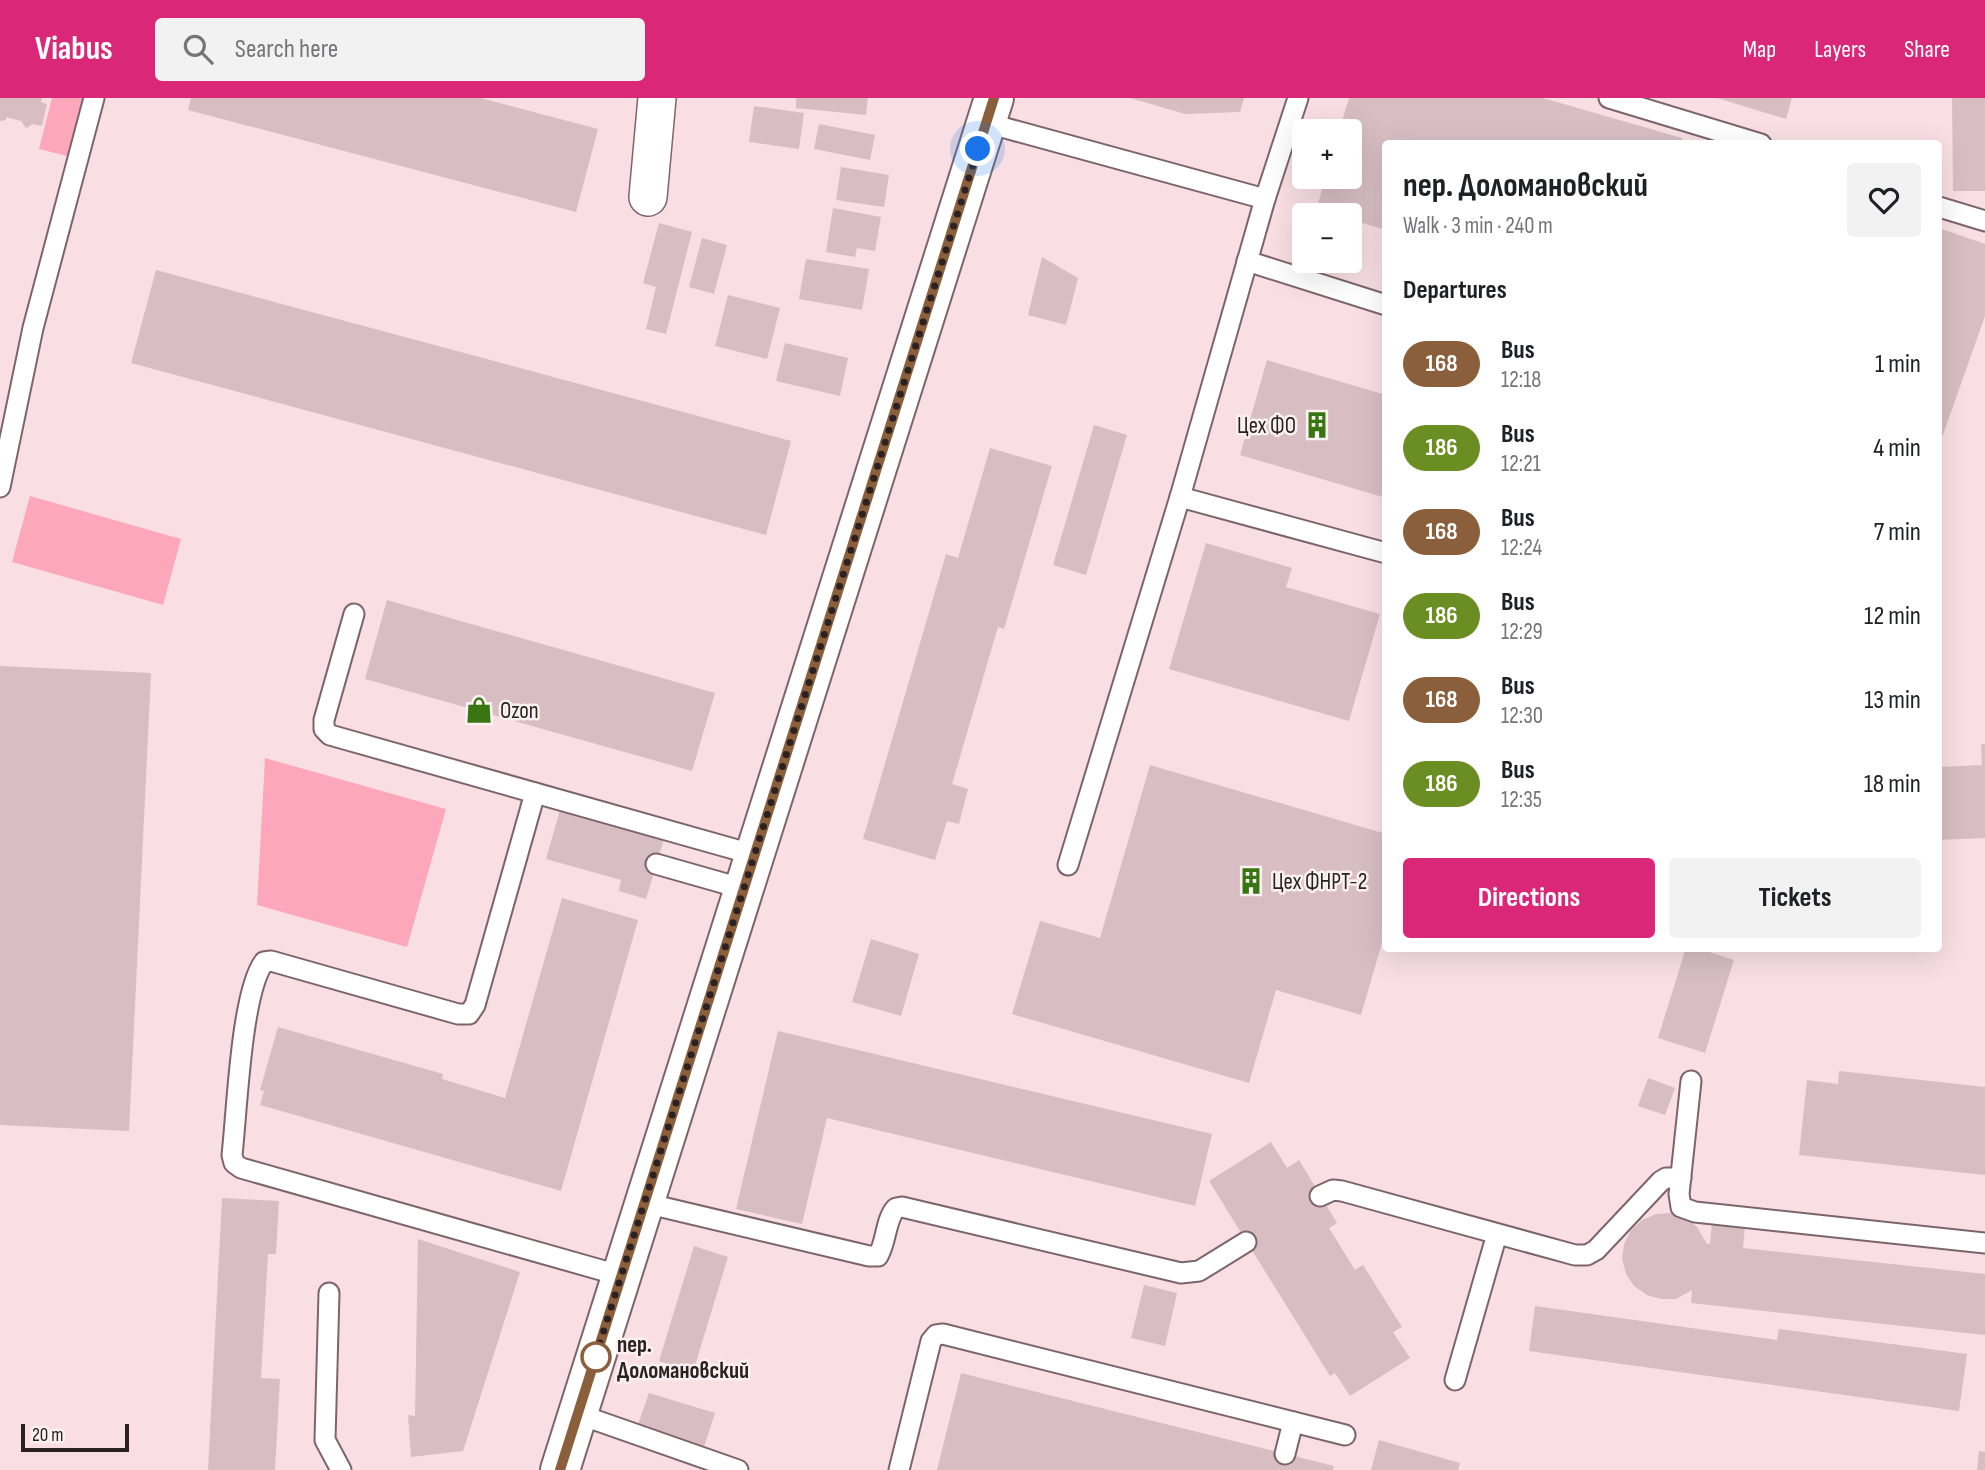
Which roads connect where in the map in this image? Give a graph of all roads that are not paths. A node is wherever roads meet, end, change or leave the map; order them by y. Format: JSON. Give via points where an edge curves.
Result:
{"nodes":[{"id":1,"x":94,"y":98,"type":"edge"},
{"id":2,"x":657,"y":98,"type":"edge"},
{"id":3,"x":1298,"y":98,"type":"edge"},
{"id":4,"x":1609,"y":98,"type":"edge"},
{"id":5,"x":990,"y":111,"type":"edge"},
{"id":6,"x":1748,"y":140,"type":"edge"},
{"id":7,"x":648,"y":197,"type":"dead end"},
{"id":8,"x":1265,"y":199,"type":"junction"},
{"id":9,"x":1942,"y":208,"type":"edge"},
{"id":10,"x":1985,"y":221,"type":"edge"},
{"id":11,"x":1247,"y":261,"type":"junction"},
{"id":12,"x":1382,"y":304,"type":"edge"},
{"id":13,"x":0,"y":488,"type":"edge"},
{"id":14,"x":1180,"y":497,"type":"junction"},
{"id":15,"x":1382,"y":552,"type":"edge"},
{"id":16,"x":354,"y":614,"type":"dead end"},
{"id":17,"x":535,"y":793,"type":"junction"},
{"id":18,"x":656,"y":864,"type":"dead end"},
{"id":19,"x":1069,"y":865,"type":"dead end"},
{"id":20,"x":750,"y":872,"type":"junction"},
{"id":21,"x":1691,"y":1081,"type":"dead end"},
{"id":22,"x":1681,"y":1178,"type":"junction"},
{"id":23,"x":1321,"y":1196,"type":"dead end"},
{"id":24,"x":645,"y":1203,"type":"junction"},
{"id":25,"x":1497,"y":1234,"type":"junction"},
{"id":26,"x":1246,"y":1242,"type":"dead end"},
{"id":27,"x":1985,"y":1243,"type":"edge"},
{"id":28,"x":622,"y":1276,"type":"junction"},
{"id":29,"x":329,"y":1293,"type":"dead end"},
{"id":30,"x":1455,"y":1380,"type":"dead end"},
{"id":31,"x":578,"y":1413,"type":"junction"},
{"id":32,"x":1293,"y":1422,"type":"junction"},
{"id":33,"x":1345,"y":1435,"type":"dead end"},
{"id":34,"x":1285,"y":1454,"type":"dead end"},
{"id":35,"x":341,"y":1470,"type":"edge"},
{"id":36,"x":560,"y":1470,"type":"edge"},
{"id":37,"x":738,"y":1470,"type":"edge"},
{"id":38,"x":899,"y":1470,"type":"edge"}],
"edges":[{"from":1,"to":13,"type":"lane","via":[[33,328]]},
{"from":2,"to":7,"type":"street"},
{"from":3,"to":8,"type":"lane"},
{"from":4,"to":6,"type":"lane"},
{"from":5,"to":8,"type":"lane"},
{"from":5,"to":20,"type":"main road"},
{"from":8,"to":11,"type":"lane"},
{"from":9,"to":10,"type":"lane"},
{"from":11,"to":12,"type":"lane"},
{"from":11,"to":14,"type":"lane"},
{"from":14,"to":15,"type":"lane"},
{"from":14,"to":19,"type":"lane"},
{"from":16,"to":17,"type":"lane","via":[[324,720],[330,735]]},
{"from":17,"to":20,"type":"lane"},
{"from":17,"to":28,"type":"lane","via":[[469,1014],[264,962],[247,1009],[232,1155],[241,1168]]},
{"from":18,"to":20,"type":"lane"},
{"from":20,"to":24,"type":"main road"},
{"from":21,"to":22,"type":"lane"},
{"from":22,"to":25,"type":"lane","via":[[1661,1181],[1587,1255]]},
{"from":22,"to":27,"type":"lane","via":[[1681,1207],[1694,1218]]},
{"from":23,"to":25,"type":"lane","via":[[1342,1191]]},
{"from":24,"to":26,"type":"lane","via":[[869,1256],[878,1256],[884,1247],[896,1208],[1181,1273],[1199,1271]]},
{"from":24,"to":28,"type":"main road"},
{"from":25,"to":30,"type":"lane"},
{"from":28,"to":31,"type":"main road"},
{"from":29,"to":35,"type":"lane","via":[[325,1440]]},
{"from":31,"to":36,"type":"main road"},
{"from":31,"to":37,"type":"lane"},
{"from":32,"to":33,"type":"lane"},
{"from":32,"to":34,"type":"lane"},
{"from":32,"to":38,"type":"lane","via":[[943,1334],[931,1341]]}]}
